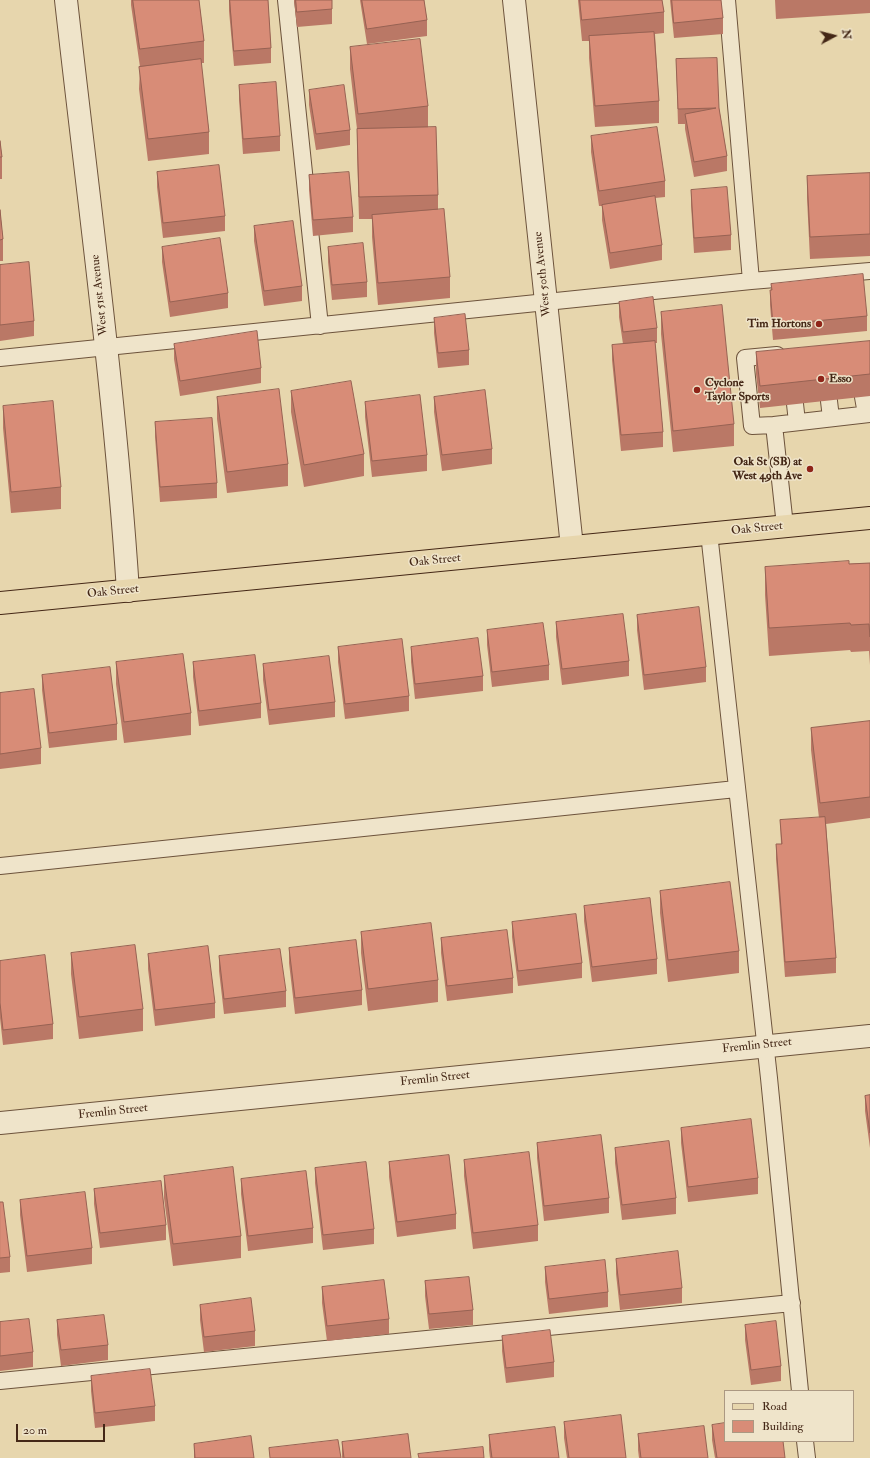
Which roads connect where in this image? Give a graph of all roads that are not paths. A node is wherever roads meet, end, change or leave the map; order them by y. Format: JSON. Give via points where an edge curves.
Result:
{"nodes":[{"id":1,"x":66,"y":0,"type":"edge"},
{"id":2,"x":286,"y":0,"type":"edge"},
{"id":3,"x":514,"y":0,"type":"edge"},
{"id":4,"x":727,"y":0,"type":"edge"},
{"id":5,"x":870,"y":271,"type":"edge"},
{"id":6,"x":750,"y":281,"type":"junction"},
{"id":7,"x":546,"y":302,"type":"junction"},
{"id":8,"x":320,"y":326,"type":"junction"},
{"id":9,"x":106,"y":348,"type":"junction"},
{"id":10,"x":0,"y":358,"type":"edge"},
{"id":11,"x":791,"y":365,"type":"edge"},
{"id":12,"x":863,"y":397,"type":"dead end"},
{"id":13,"x":829,"y":400,"type":"edge"},
{"id":14,"x":795,"y":404,"type":"edge"},
{"id":15,"x":868,"y":414,"type":"edge"},
{"id":16,"x":831,"y":418,"type":"junction"},
{"id":17,"x":797,"y":422,"type":"junction"},
{"id":18,"x":774,"y":425,"type":"junction"},
{"id":19,"x":870,"y":518,"type":"edge"},
{"id":20,"x":785,"y":526,"type":"junction"},
{"id":21,"x":709,"y":533,"type":"junction"},
{"id":22,"x":572,"y":547,"type":"junction"},
{"id":23,"x":128,"y":591,"type":"junction"},
{"id":24,"x":0,"y":603,"type":"edge"},
{"id":25,"x":736,"y":788,"type":"junction"},
{"id":26,"x":0,"y":866,"type":"edge"},
{"id":27,"x":870,"y":1036,"type":"edge"},
{"id":28,"x":765,"y":1045,"type":"junction"},
{"id":29,"x":0,"y":1123,"type":"edge"},
{"id":30,"x":792,"y":1303,"type":"junction"},
{"id":31,"x":0,"y":1381,"type":"edge"},
{"id":32,"x":800,"y":1390,"type":"edge"},
{"id":33,"x":805,"y":1442,"type":"edge"},
{"id":34,"x":807,"y":1458,"type":"edge"}],
"edges":[{"from":1,"to":9,"type":"street","name":"West 51st Avenue"},
{"from":2,"to":8,"type":"lane"},
{"from":3,"to":7,"type":"street","name":"West 50th Avenue"},
{"from":4,"to":6,"type":"lane"},
{"from":5,"to":6,"type":"lane"},
{"from":6,"to":7,"type":"lane"},
{"from":7,"to":8,"type":"lane"},
{"from":7,"to":22,"type":"street","name":"West 50th Avenue"},
{"from":8,"to":9,"type":"lane"},
{"from":9,"to":10,"type":"lane"},
{"from":9,"to":23,"type":"street","name":"West 51st Avenue"},
{"from":11,"to":18,"type":"lane","via":[[790,353],[745,358],[752,426]]},
{"from":12,"to":15,"type":"lane"},
{"from":13,"to":16,"type":"lane"},
{"from":14,"to":17,"type":"lane"},
{"from":15,"to":16,"type":"lane"},
{"from":16,"to":17,"type":"lane"},
{"from":17,"to":18,"type":"lane"},
{"from":18,"to":20,"type":"lane"},
{"from":19,"to":20,"type":"main road","name":"Oak Street"},
{"from":20,"to":21,"type":"main road","name":"Oak Street"},
{"from":21,"to":22,"type":"main road","name":"Oak Street"},
{"from":21,"to":25,"type":"lane"},
{"from":22,"to":23,"type":"main road","name":"Oak Street"},
{"from":23,"to":24,"type":"main road","name":"Oak Street"},
{"from":25,"to":26,"type":"lane"},
{"from":25,"to":28,"type":"lane"},
{"from":27,"to":28,"type":"street","name":"Fremlin Street"},
{"from":28,"to":29,"type":"street","name":"Fremlin Street"},
{"from":28,"to":30,"type":"lane"},
{"from":30,"to":31,"type":"lane"},
{"from":30,"to":32,"type":"lane"},
{"from":33,"to":34,"type":"lane"}]}
